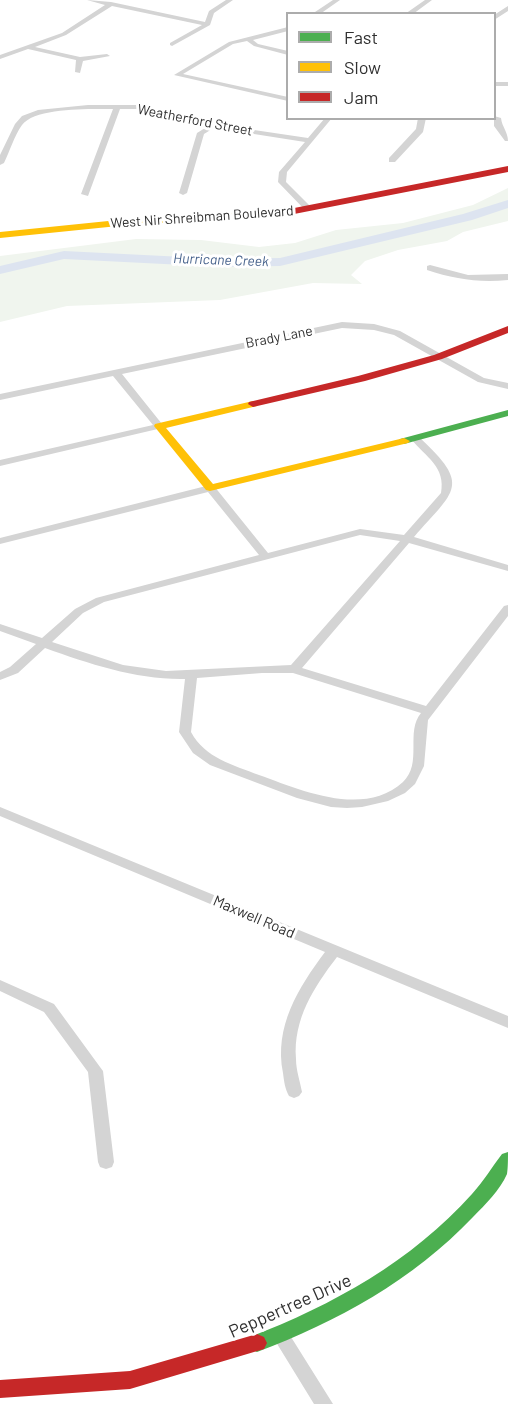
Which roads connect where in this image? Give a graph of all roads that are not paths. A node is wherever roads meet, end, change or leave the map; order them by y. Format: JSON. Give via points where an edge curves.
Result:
{"nodes":[{"id":1,"x":90,"y":0,"type":"edge"},
{"id":2,"x":230,"y":0,"type":"edge"},
{"id":3,"x":337,"y":0,"type":"edge"},
{"id":4,"x":429,"y":0,"type":"edge"},
{"id":5,"x":111,"y":4,"type":"junction"},
{"id":6,"x":508,"y":8,"type":"edge"},
{"id":7,"x":210,"y":12,"type":"junction"},
{"id":8,"x":318,"y":12,"type":"edge"},
{"id":9,"x":411,"y":12,"type":"edge"},
{"id":10,"x":496,"y":17,"type":"edge"},
{"id":11,"x":185,"y":18,"type":"junction"},
{"id":12,"x":208,"y":24,"type":"junction"},
{"id":13,"x":286,"y":30,"type":"edge"},
{"id":14,"x":248,"y":39,"type":"junction"},
{"id":15,"x":172,"y":44,"type":"dead end"},
{"id":16,"x":28,"y":47,"type":"junction"},
{"id":17,"x":286,"y":52,"type":"edge"},
{"id":18,"x":107,"y":56,"type":"dead end"},
{"id":19,"x":0,"y":57,"type":"edge"},
{"id":20,"x":80,"y":59,"type":"junction"},
{"id":21,"x":78,"y":72,"type":"dead end"},
{"id":22,"x":286,"y":99,"type":"edge"},
{"id":23,"x":117,"y":107,"type":"junction"},
{"id":24,"x":496,"y":118,"type":"edge"},
{"id":25,"x":508,"y":118,"type":"edge"},
{"id":26,"x":327,"y":120,"type":"edge"},
{"id":27,"x":422,"y":120,"type":"edge"},
{"id":28,"x":216,"y":124,"type":"junction"},
{"id":29,"x":310,"y":140,"type":"junction"},
{"id":30,"x":508,"y":140,"type":"edge"},
{"id":31,"x":392,"y":160,"type":"dead end"},
{"id":32,"x":0,"y":163,"type":"edge"},
{"id":33,"x":508,"y":169,"type":"edge"},
{"id":34,"x":183,"y":193,"type":"dead end"},
{"id":35,"x":85,"y":194,"type":"dead end"},
{"id":36,"x":309,"y":209,"type":"junction"},
{"id":37,"x":0,"y":235,"type":"edge"},
{"id":38,"x":430,"y":268,"type":"dead end"},
{"id":39,"x":508,"y":277,"type":"edge"},
{"id":40,"x":508,"y":329,"type":"edge"},
{"id":41,"x":438,"y":357,"type":"junction"},
{"id":42,"x":115,"y":372,"type":"junction"},
{"id":43,"x":508,"y":386,"type":"edge"},
{"id":44,"x":0,"y":397,"type":"edge"},
{"id":45,"x":508,"y":413,"type":"edge"},
{"id":46,"x":159,"y":426,"type":"junction"},
{"id":47,"x":416,"y":439,"type":"junction"},
{"id":48,"x":0,"y":463,"type":"edge"},
{"id":49,"x":210,"y":488,"type":"junction"},
{"id":50,"x":409,"y":538,"type":"junction"},
{"id":51,"x":0,"y":542,"type":"edge"},
{"id":52,"x":265,"y":556,"type":"junction"},
{"id":53,"x":508,"y":568,"type":"edge"},
{"id":54,"x":508,"y":608,"type":"edge"},
{"id":55,"x":0,"y":627,"type":"edge"},
{"id":56,"x":44,"y":642,"type":"junction"},
{"id":57,"x":294,"y":669,"type":"junction"},
{"id":58,"x":0,"y":676,"type":"edge"},
{"id":59,"x":191,"y":676,"type":"junction"},
{"id":60,"x":428,"y":711,"type":"junction"},
{"id":61,"x":0,"y":811,"type":"edge"},
{"id":62,"x":334,"y":950,"type":"junction"},
{"id":63,"x":0,"y":986,"type":"edge"},
{"id":64,"x":508,"y":1022,"type":"edge"},
{"id":65,"x":294,"y":1092,"type":"dead end"},
{"id":66,"x":508,"y":1159,"type":"edge"},
{"id":67,"x":106,"y":1162,"type":"dead end"},
{"id":68,"x":280,"y":1334,"type":"junction"},
{"id":69,"x":0,"y":1389,"type":"edge"},
{"id":70,"x":324,"y":1404,"type":"edge"}],
"edges":[{"from":1,"to":5,"type":"street"},
{"from":2,"to":7,"type":"street"},
{"from":3,"to":8,"type":"street"},
{"from":4,"to":9,"type":"street"},
{"from":5,"to":11,"type":"street"},
{"from":5,"to":16,"type":"street","via":[[64,34]]},
{"from":6,"to":10,"type":"street"},
{"from":7,"to":11,"type":"street"},
{"from":7,"to":12,"type":"street"},
{"from":11,"to":12,"type":"street"},
{"from":12,"to":15,"type":"street"},
{"from":13,"to":14,"type":"street"},
{"from":14,"to":17,"type":"street"},
{"from":14,"to":22,"type":"street","via":[[231,43],[177,75]]},
{"from":16,"to":19,"type":"street"},
{"from":16,"to":20,"type":"street"},
{"from":18,"to":20,"type":"street"},
{"from":20,"to":21,"type":"street"},
{"from":23,"to":28,"type":"street","name":"Weatherford Street"},
{"from":23,"to":32,"type":"street","name":"Weatherford Street","via":[[53,110],[25,118]]},
{"from":23,"to":35,"type":"street"},
{"from":24,"to":25,"type":"street"},
{"from":24,"to":30,"type":"street"},
{"from":26,"to":29,"type":"street"},
{"from":27,"to":31,"type":"street","via":[[420,130]]},
{"from":28,"to":29,"type":"street","name":"Weatherford Street"},
{"from":28,"to":34,"type":"street","via":[[201,133]]},
{"from":29,"to":36,"type":"street","via":[[283,172],[282,182]]},
{"from":33,"to":36,"type":"street","name":"West Nir Shreibman Boulevard"},
{"from":36,"to":37,"type":"street","name":"West Nir Shreibman Boulevard","via":[[275,215],[128,222]]},
{"from":38,"to":39,"type":"street","via":[[474,280]]},
{"from":40,"to":41,"type":"street"},
{"from":41,"to":42,"type":"street","name":"Brady Lane","via":[[397,333],[342,325]]},
{"from":41,"to":43,"type":"street","name":"Brady Lane","via":[[481,380]]},
{"from":41,"to":46,"type":"street"},
{"from":42,"to":44,"type":"street","name":"Brady Lane"},
{"from":42,"to":46,"type":"street"},
{"from":45,"to":47,"type":"street"},
{"from":46,"to":48,"type":"street"},
{"from":46,"to":49,"type":"street"},
{"from":47,"to":49,"type":"street"},
{"from":47,"to":50,"type":"street","via":[[449,478],[446,494]]},
{"from":49,"to":51,"type":"street"},
{"from":49,"to":52,"type":"street"},
{"from":50,"to":52,"type":"street","via":[[360,532]]},
{"from":50,"to":53,"type":"street"},
{"from":50,"to":57,"type":"street"},
{"from":52,"to":56,"type":"street","via":[[100,600],[79,611]]},
{"from":54,"to":60,"type":"street"},
{"from":55,"to":56,"type":"street"},
{"from":56,"to":58,"type":"street","via":[[14,670]]},
{"from":56,"to":59,"type":"street","via":[[136,672]]},
{"from":57,"to":59,"type":"street"},
{"from":57,"to":60,"type":"street"},
{"from":59,"to":60,"type":"street","via":[[185,732],[198,751],[213,762],[308,799],[335,804],[386,797],[412,780],[421,762],[419,730]]},
{"from":61,"to":62,"type":"street","name":"Maxwell Road"},
{"from":62,"to":64,"type":"street","name":"Maxwell Road"},
{"from":62,"to":65,"type":"street","via":[[306,987],[293,1017],[288,1053]]},
{"from":63,"to":67,"type":"street","via":[[49,1008],[95,1071]]},
{"from":66,"to":68,"type":"street","name":"Peppertree Drive","via":[[495,1180],[446,1232],[384,1282]]},
{"from":68,"to":69,"type":"street","name":"Peppertree Drive","via":[[217,1357],[124,1381]]},
{"from":68,"to":70,"type":"street"}]}
